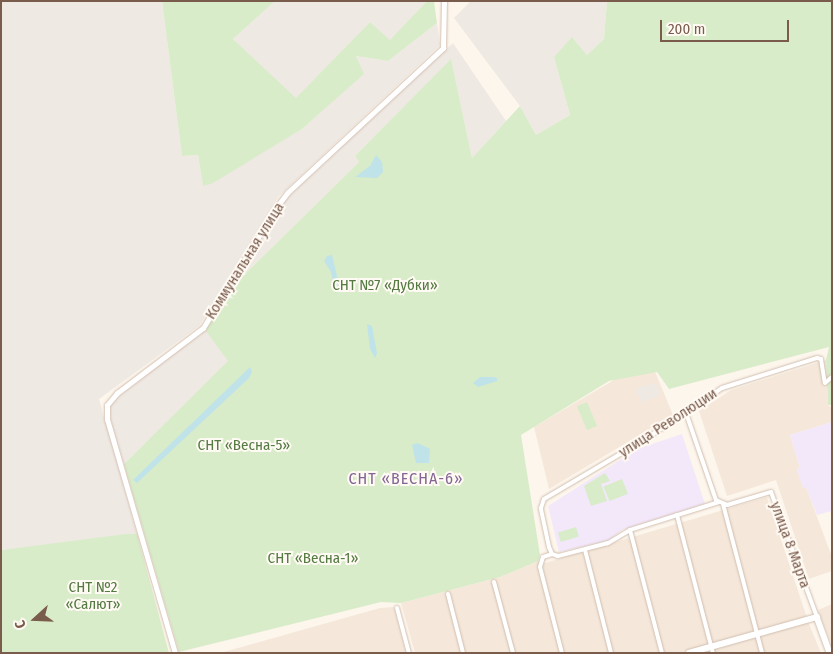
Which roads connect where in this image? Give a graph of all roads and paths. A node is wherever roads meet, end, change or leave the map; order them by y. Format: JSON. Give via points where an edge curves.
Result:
{"nodes":[{"id":1,"x":444,"y":1,"type":"edge"},
{"id":2,"x":832,"y":377,"type":"edge"},
{"id":3,"x":686,"y":413,"type":"junction"},
{"id":4,"x":721,"y":504,"type":"junction"},
{"id":5,"x":677,"y":515,"type":"junction"},
{"id":6,"x":630,"y":530,"type":"junction"},
{"id":7,"x":585,"y":550,"type":"junction"},
{"id":8,"x":552,"y":554,"type":"junction"},
{"id":9,"x":494,"y":582,"type":"dead end"},
{"id":10,"x":448,"y":594,"type":"dead end"},
{"id":11,"x":396,"y":608,"type":"dead end"},
{"id":12,"x":817,"y":617,"type":"junction"},
{"id":13,"x":757,"y":635,"type":"junction"},
{"id":14,"x":713,"y":650,"type":"edge"},
{"id":15,"x":175,"y":653,"type":"edge"},
{"id":16,"x":409,"y":653,"type":"edge"},
{"id":17,"x":463,"y":653,"type":"edge"},
{"id":18,"x":513,"y":653,"type":"edge"},
{"id":19,"x":562,"y":653,"type":"edge"},
{"id":20,"x":611,"y":653,"type":"edge"},
{"id":21,"x":662,"y":653,"type":"edge"},
{"id":22,"x":689,"y":653,"type":"edge"},
{"id":23,"x":762,"y":653,"type":"edge"},
{"id":24,"x":830,"y":653,"type":"edge"}],
"edges":[{"from":1,"to":15,"type":"street","name":"Коммунальная улица","via":[[443,48],[288,192],[203,328],[117,393],[108,405],[107,419]]},
{"from":2,"to":3,"type":"street","name":"улица Революции","via":[[825,383],[822,358],[817,358],[722,388]]},
{"from":3,"to":4,"type":"street","via":[[716,500]]},
{"from":3,"to":8,"type":"street","name":"улица Революции","via":[[544,499],[541,508]]},
{"from":4,"to":5,"type":"street"},
{"from":4,"to":12,"type":"street","name":"улица 8 Марта","via":[[771,492]]},
{"from":4,"to":13,"type":"street"},
{"from":5,"to":6,"type":"street"},
{"from":5,"to":14,"type":"street"},
{"from":6,"to":7,"type":"street","via":[[608,543]]},
{"from":6,"to":21,"type":"street"},
{"from":7,"to":8,"type":"street","via":[[558,556]]},
{"from":7,"to":20,"type":"street"},
{"from":8,"to":19,"type":"street","via":[[543,558],[540,567]]},
{"from":9,"to":18,"type":"street"},
{"from":10,"to":17,"type":"street"},
{"from":11,"to":16,"type":"street"},
{"from":12,"to":13,"type":"main road"},
{"from":12,"to":24,"type":"main road","name":"улица 8 Марта"},
{"from":13,"to":14,"type":"main road"},
{"from":13,"to":23,"type":"street"},
{"from":14,"to":22,"type":"main road"}]}
